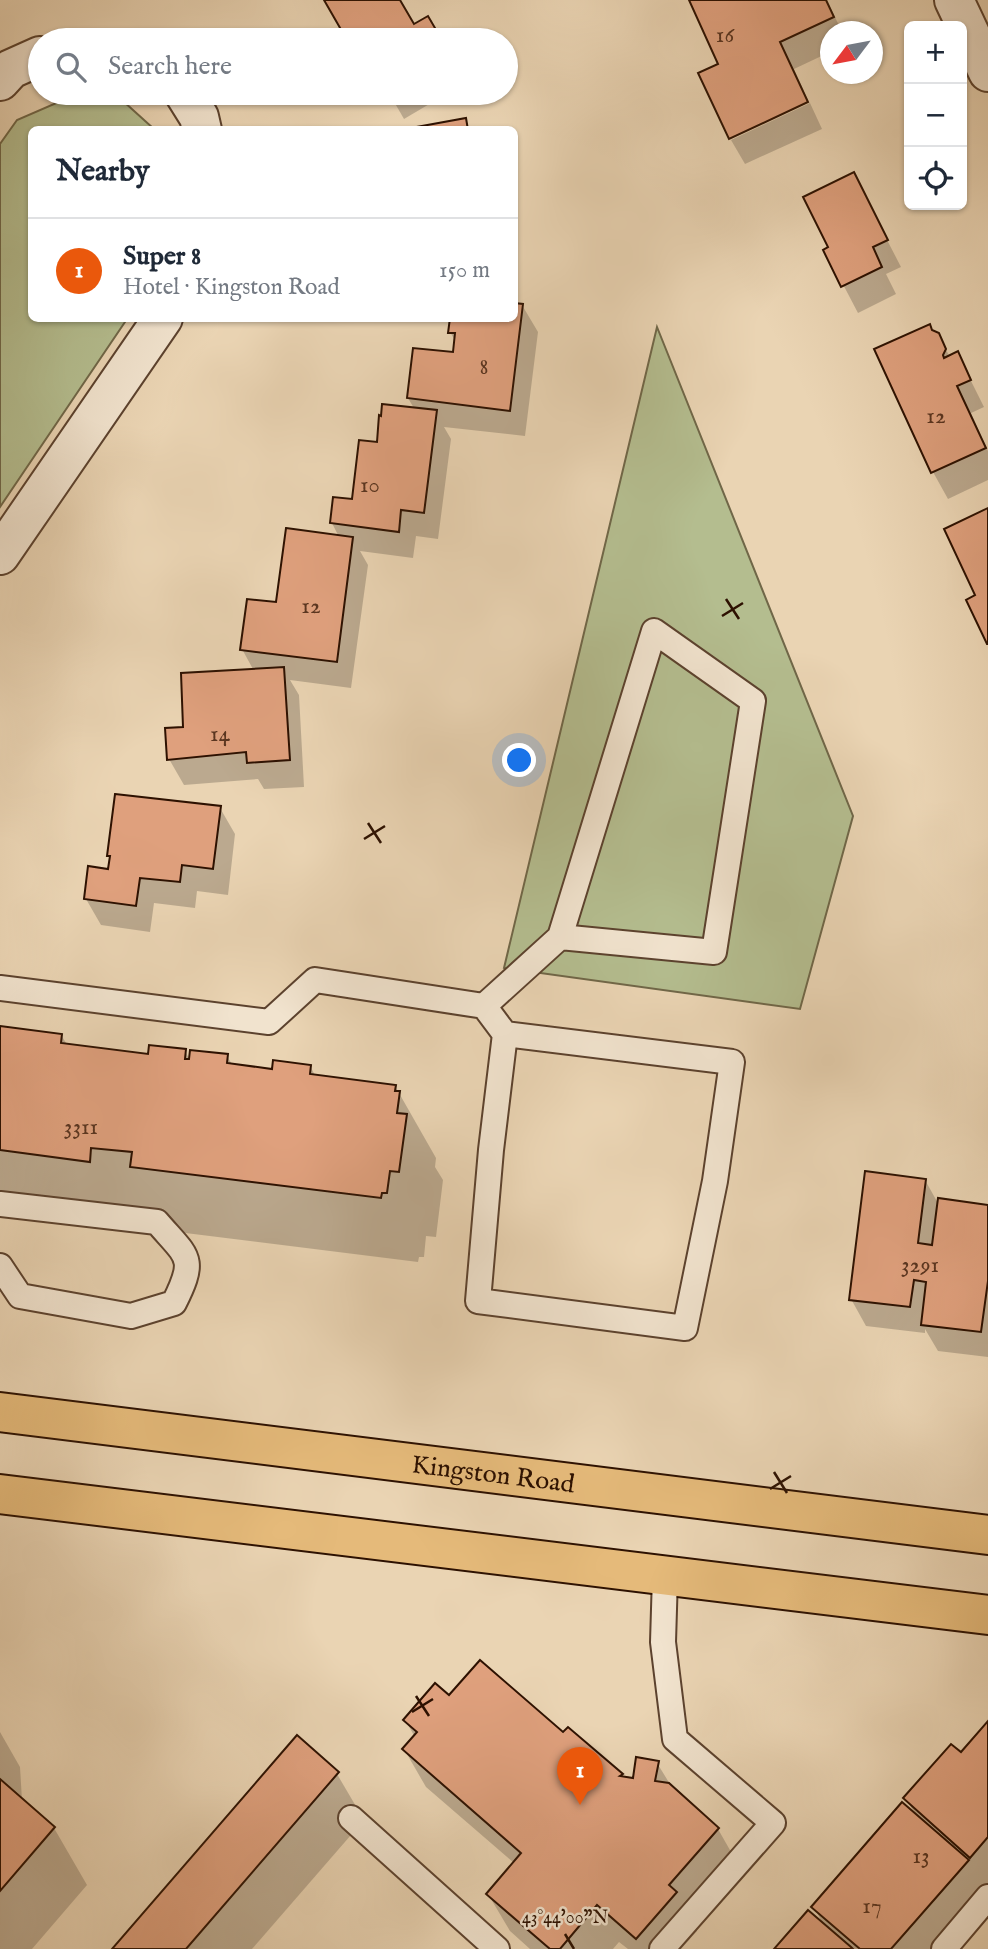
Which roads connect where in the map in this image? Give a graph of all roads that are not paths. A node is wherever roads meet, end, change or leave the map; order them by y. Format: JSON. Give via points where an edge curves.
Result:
{"nodes":[{"id":1,"x":954,"y":0,"type":"edge"},
{"id":2,"x":28,"y":61,"type":"edge"},
{"id":3,"x":988,"y":72,"type":"edge"},
{"id":4,"x":0,"y":81,"type":"edge"},
{"id":5,"x":192,"y":105,"type":"edge"},
{"id":6,"x":201,"y":126,"type":"edge"},
{"id":7,"x":160,"y":322,"type":"edge"},
{"id":8,"x":0,"y":555,"type":"edge"},
{"id":9,"x":559,"y":937,"type":"junction"},
{"id":10,"x":0,"y":988,"type":"edge"},
{"id":11,"x":484,"y":1006,"type":"junction"},
{"id":12,"x":505,"y":1034,"type":"junction"},
{"id":13,"x":0,"y":1204,"type":"edge"},
{"id":14,"x":0,"y":1266,"type":"edge"},
{"id":15,"x":0,"y":1412,"type":"edge"},
{"id":16,"x":0,"y":1494,"type":"edge"},
{"id":17,"x":988,"y":1535,"type":"edge"},
{"id":18,"x":665,"y":1576,"type":"junction"},
{"id":19,"x":988,"y":1615,"type":"edge"},
{"id":20,"x":351,"y":1818,"type":"dead end"},
{"id":21,"x":988,"y":1897,"type":"edge"},
{"id":22,"x":497,"y":1949,"type":"edge"},
{"id":23,"x":662,"y":1949,"type":"edge"},
{"id":24,"x":944,"y":1949,"type":"edge"}],
"edges":[{"from":1,"to":3,"type":"street"},
{"from":2,"to":4,"type":"street","via":[[11,69]]},
{"from":5,"to":6,"type":"street"},
{"from":7,"to":8,"type":"street"},
{"from":9,"to":9,"type":"lane","via":[[714,952],[753,701],[654,631]]},
{"from":9,"to":11,"type":"lane"},
{"from":10,"to":11,"type":"lane","via":[[269,1022],[315,980]]},
{"from":11,"to":12,"type":"lane"},
{"from":12,"to":12,"type":"lane","via":[[732,1062],[715,1181],[685,1328],[478,1301]]},
{"from":13,"to":14,"type":"lane","via":[[157,1222],[186,1255],[188,1275],[174,1303],[131,1316],[20,1296]]},
{"from":15,"to":17,"type":"main road","name":"Kingston Road"},
{"from":16,"to":18,"type":"main road"},
{"from":18,"to":19,"type":"main road"},
{"from":18,"to":23,"type":"lane","via":[[663,1642],[675,1739],[773,1823]]},
{"from":20,"to":22,"type":"lane"},
{"from":21,"to":24,"type":"lane"}]}
